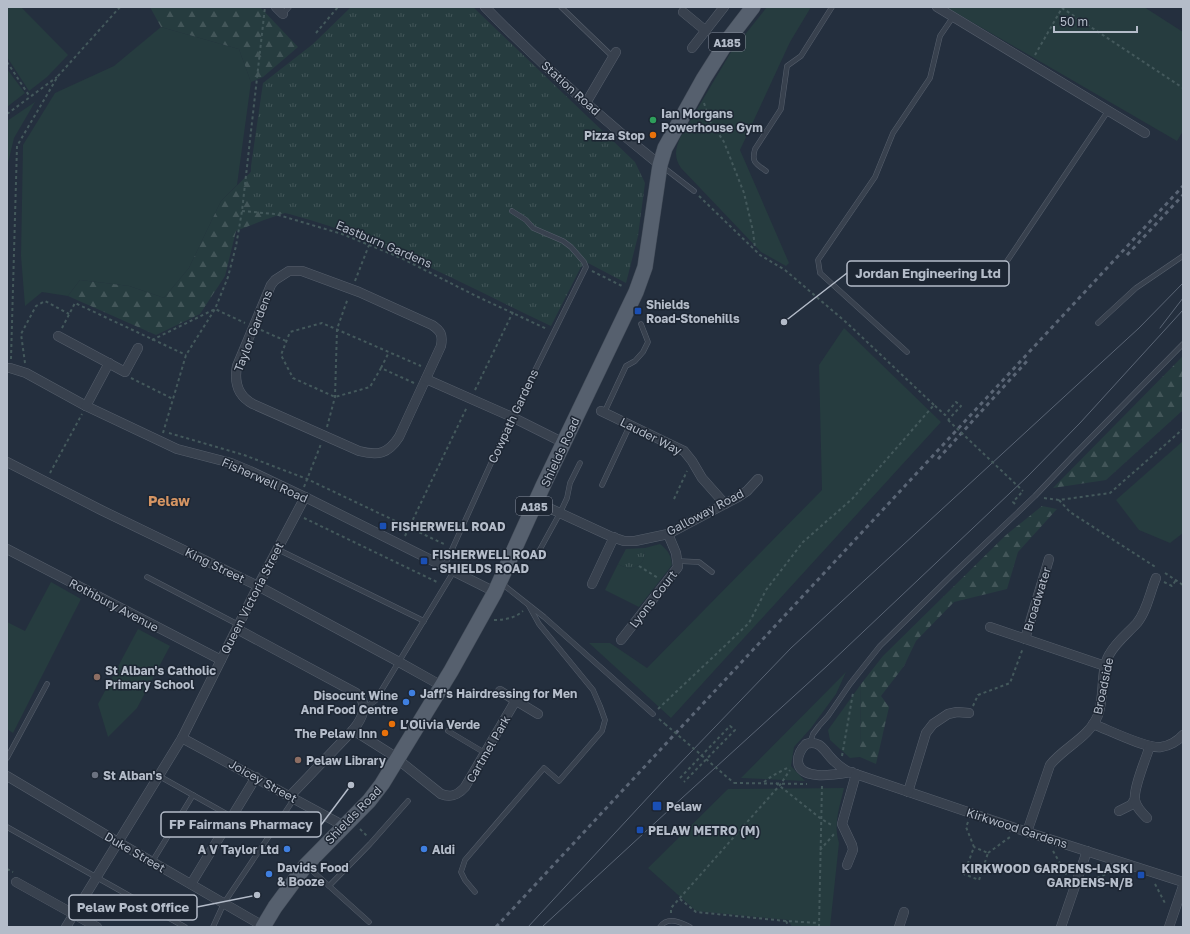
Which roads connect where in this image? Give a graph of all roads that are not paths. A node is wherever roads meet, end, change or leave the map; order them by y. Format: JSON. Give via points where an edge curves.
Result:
{"nodes":[{"id":1,"x":276,"y":7,"type":"edge"},
{"id":2,"x":485,"y":7,"type":"edge"},
{"id":3,"x":561,"y":7,"type":"edge"},
{"id":4,"x":724,"y":7,"type":"edge"},
{"id":5,"x":754,"y":7,"type":"edge"},
{"id":6,"x":832,"y":7,"type":"edge"},
{"id":7,"x":937,"y":7,"type":"edge"},
{"id":8,"x":286,"y":11,"type":"edge"},
{"id":9,"x":682,"y":12,"type":"dead end"},
{"id":10,"x":953,"y":17,"type":"junction"},
{"id":11,"x":706,"y":30,"type":"junction"},
{"id":12,"x":692,"y":48,"type":"dead end"},
{"id":13,"x":615,"y":55,"type":"joint"},
{"id":14,"x":586,"y":103,"type":"junction"},
{"id":15,"x":1108,"y":111,"type":"junction"},
{"id":16,"x":1145,"y":133,"type":"dead end"},
{"id":17,"x":660,"y":165,"type":"junction"},
{"id":18,"x":766,"y":171,"type":"dead end"},
{"id":19,"x":694,"y":192,"type":"road end"},
{"id":20,"x":512,"y":211,"type":"dead end"},
{"id":21,"x":1183,"y":256,"type":"edge"},
{"id":22,"x":994,"y":282,"type":"dead end"},
{"id":23,"x":1098,"y":323,"type":"dead end"},
{"id":24,"x":641,"y":324,"type":"dead end"},
{"id":25,"x":58,"y":336,"type":"road end"},
{"id":26,"x":1183,"y":344,"type":"edge"},
{"id":27,"x":138,"y":348,"type":"dead end"},
{"id":28,"x":907,"y":352,"type":"dead end"},
{"id":29,"x":109,"y":363,"type":"junction"},
{"id":30,"x":8,"y":368,"type":"edge"},
{"id":31,"x":424,"y":383,"type":"junction"},
{"id":32,"x":86,"y":406,"type":"junction"},
{"id":33,"x":603,"y":412,"type":"joint"},
{"id":34,"x":512,"y":417,"type":"junction"},
{"id":35,"x":630,"y":425,"type":"junction"},
{"id":36,"x":564,"y":443,"type":"junction"},
{"id":37,"x":7,"y":462,"type":"edge"},
{"id":38,"x":580,"y":463,"type":"dead end"},
{"id":39,"x":758,"y":479,"type":"dead end"},
{"id":40,"x":602,"y":485,"type":"dead end"},
{"id":41,"x":303,"y":496,"type":"junction"},
{"id":42,"x":536,"y":502,"type":"junction"},
{"id":43,"x":725,"y":504,"type":"junction"},
{"id":44,"x":560,"y":513,"type":"junction"},
{"id":45,"x":668,"y":534,"type":"junction"},
{"id":46,"x":614,"y":537,"type":"junction"},
{"id":47,"x":7,"y":549,"type":"edge"},
{"id":48,"x":277,"y":549,"type":"junction"},
{"id":49,"x":538,"y":553,"type":"dead end"},
{"id":50,"x":1049,"y":559,"type":"dead end"},
{"id":51,"x":677,"y":561,"type":"junction"},
{"id":52,"x":444,"y":566,"type":"junction"},
{"id":53,"x":454,"y":571,"type":"junction"},
{"id":54,"x":712,"y":572,"type":"dead end"},
{"id":55,"x":147,"y":577,"type":"dead end"},
{"id":56,"x":1156,"y":578,"type":"road end"},
{"id":57,"x":592,"y":584,"type":"dead end"},
{"id":58,"x":258,"y":586,"type":"junction"},
{"id":59,"x":497,"y":587,"type":"junction"},
{"id":60,"x":529,"y":606,"type":"junction"},
{"id":61,"x":424,"y":621,"type":"junction"},
{"id":62,"x":238,"y":627,"type":"junction"},
{"id":63,"x":990,"y":627,"type":"dead end"},
{"id":64,"x":1025,"y":639,"type":"junction"},
{"id":65,"x":621,"y":640,"type":"dead end"},
{"id":66,"x":221,"y":660,"type":"junction"},
{"id":67,"x":399,"y":662,"type":"junction"},
{"id":68,"x":1105,"y":666,"type":"junction"},
{"id":69,"x":47,"y":684,"type":"dead end"},
{"id":70,"x":442,"y":686,"type":"junction"},
{"id":71,"x":500,"y":691,"type":"dead end"},
{"id":72,"x":516,"y":700,"type":"junction"},
{"id":73,"x":364,"y":708,"type":"junction"},
{"id":74,"x":969,"y":713,"type":"road end"},
{"id":75,"x":538,"y":714,"type":"dead end"},
{"id":76,"x":653,"y":714,"type":"road end"},
{"id":77,"x":1093,"y":724,"type":"junction"},
{"id":78,"x":353,"y":730,"type":"junction"},
{"id":79,"x":448,"y":731,"type":"dead end"},
{"id":80,"x":1183,"y":735,"type":"edge"},
{"id":81,"x":182,"y":738,"type":"junction"},
{"id":82,"x":810,"y":742,"type":"junction"},
{"id":83,"x":1150,"y":746,"type":"junction"},
{"id":84,"x":485,"y":753,"type":"junction"},
{"id":85,"x":7,"y":758,"type":"edge"},
{"id":86,"x":398,"y":760,"type":"junction"},
{"id":87,"x":839,"y":770,"type":"junction"},
{"id":88,"x":854,"y":773,"type":"junction"},
{"id":89,"x":7,"y":776,"type":"edge"},
{"id":90,"x":159,"y":776,"type":"junction"},
{"id":91,"x":256,"y":777,"type":"junction"},
{"id":92,"x":908,"y":792,"type":"junction"},
{"id":93,"x":193,"y":795,"type":"junction"},
{"id":94,"x":292,"y":797,"type":"junction"},
{"id":95,"x":1135,"y":799,"type":"junction"},
{"id":96,"x":408,"y":801,"type":"dead end"},
{"id":97,"x":1119,"y":811,"type":"dead end"},
{"id":98,"x":232,"y":817,"type":"junction"},
{"id":99,"x":1147,"y":818,"type":"dead end"},
{"id":100,"x":347,"y":823,"type":"junction"},
{"id":101,"x":7,"y":827,"type":"edge"},
{"id":102,"x":1027,"y":832,"type":"junction"},
{"id":103,"x":118,"y":842,"type":"junction"},
{"id":104,"x":1087,"y":851,"type":"junction"},
{"id":105,"x":152,"y":862,"type":"junction"},
{"id":106,"x":306,"y":864,"type":"junction"},
{"id":107,"x":847,"y":865,"type":"dead end"},
{"id":108,"x":97,"y":877,"type":"junction"},
{"id":109,"x":16,"y":882,"type":"dead end"},
{"id":110,"x":1183,"y":882,"type":"edge"},
{"id":111,"x":191,"y":884,"type":"junction"},
{"id":112,"x":329,"y":886,"type":"junction"},
{"id":113,"x":1183,"y":886,"type":"edge"},
{"id":114,"x":475,"y":892,"type":"dead end"},
{"id":115,"x":224,"y":903,"type":"junction"},
{"id":116,"x":904,"y":912,"type":"dead end"},
{"id":117,"x":74,"y":914,"type":"junction"},
{"id":118,"x":369,"y":922,"type":"dead end"},
{"id":119,"x":66,"y":927,"type":"edge"},
{"id":120,"x":97,"y":927,"type":"edge"},
{"id":121,"x":185,"y":927,"type":"edge"},
{"id":122,"x":213,"y":927,"type":"edge"},
{"id":123,"x":263,"y":927,"type":"edge"},
{"id":124,"x":660,"y":927,"type":"edge"},
{"id":125,"x":690,"y":927,"type":"edge"},
{"id":126,"x":899,"y":927,"type":"edge"},
{"id":127,"x":1061,"y":927,"type":"edge"},
{"id":128,"x":1169,"y":927,"type":"edge"}],
"edges":[{"from":1,"to":8,"type":"street"},
{"from":2,"to":14,"type":"street","name":"Station Road"},
{"from":3,"to":13,"type":"lane"},
{"from":4,"to":11,"type":"street"},
{"from":5,"to":17,"type":"main road","name":"Shields Road","number":"A185","via":[[730,37],[698,87],[665,148]]},
{"from":6,"to":18,"type":"lane","via":[[801,56],[787,66],[781,109],[755,149],[753,157],[755,163]]},
{"from":7,"to":10,"type":"street"},
{"from":9,"to":11,"type":"street"},
{"from":10,"to":15,"type":"street"},
{"from":10,"to":28,"type":"lane","via":[[940,36],[930,78],[893,133],[874,177],[818,260],[820,273]]},
{"from":11,"to":12,"type":"street"},
{"from":13,"to":14,"type":"street"},
{"from":14,"to":17,"type":"street","name":"Station Road"},
{"from":15,"to":16,"type":"street"},
{"from":15,"to":22,"type":"lane"},
{"from":17,"to":19,"type":"lane"},
{"from":17,"to":36,"type":"main road","name":"Shields Road","number":"A185","via":[[645,267],[636,292]]},
{"from":20,"to":34,"type":"lane","name":"Cowpath Gardens","via":[[533,228],[571,247],[586,267]]},
{"from":21,"to":23,"type":"lane","via":[[1136,288]]},
{"from":24,"to":33,"type":"lane","via":[[648,342],[635,361],[626,366]]},
{"from":25,"to":29,"type":"street"},
{"from":26,"to":82,"type":"lane","via":[[1036,496],[880,646],[813,734]]},
{"from":27,"to":29,"type":"street","via":[[125,372]]},
{"from":29,"to":32,"type":"street"},
{"from":30,"to":32,"type":"street","name":"Fisherwell Road","via":[[26,373]]},
{"from":31,"to":31,"type":"street","name":"Taylor Gardens","via":[[441,346],[440,331],[432,325],[351,289],[302,271],[289,271],[271,285],[236,366],[235,375],[236,385],[246,400],[370,454],[382,453],[393,446]]},
{"from":31,"to":34,"type":"street","via":[[471,399]]},
{"from":32,"to":41,"type":"street","name":"Fisherwell Road","via":[[159,441],[192,454],[231,463]]},
{"from":33,"to":35,"type":"street","name":"Lauder Way"},
{"from":34,"to":36,"type":"street"},
{"from":34,"to":52,"type":"lane","name":"Cowpath Gardens"},
{"from":35,"to":40,"type":"lane"},
{"from":35,"to":43,"type":"street","name":"Lauder Way","via":[[685,452],[702,478]]},
{"from":36,"to":42,"type":"main road","name":"Shields Road","number":"A185"},
{"from":37,"to":58,"type":"street","name":"King Street"},
{"from":38,"to":44,"type":"lane"},
{"from":39,"to":43,"type":"street","name":"Galloway Road","via":[[746,491]]},
{"from":41,"to":48,"type":"street","name":"Queen Victoria Street"},
{"from":41,"to":52,"type":"street","name":"Fisherwell Road"},
{"from":42,"to":44,"type":"street","name":"Galloway Road"},
{"from":42,"to":59,"type":"main road","name":"Shields Road","number":"A185"},
{"from":43,"to":45,"type":"street","name":"Galloway Road"},
{"from":44,"to":46,"type":"street","name":"Galloway Road"},
{"from":44,"to":49,"type":"lane"},
{"from":45,"to":46,"type":"street","name":"Galloway Road","via":[[635,541]]},
{"from":45,"to":51,"type":"street","name":"Lyons Court"},
{"from":46,"to":57,"type":"street"},
{"from":47,"to":66,"type":"street","name":"Rothbury Avenue"},
{"from":48,"to":58,"type":"street","name":"Queen Victoria Street"},
{"from":48,"to":61,"type":"lane"},
{"from":50,"to":64,"type":"street","name":"Broadwater"},
{"from":51,"to":54,"type":"lane","via":[[699,562]]},
{"from":51,"to":65,"type":"street","name":"Lyons Court","via":[[678,567]]},
{"from":52,"to":53,"type":"street","name":"Fisherwell Road"},
{"from":53,"to":59,"type":"street","name":"Fisherwell Road"},
{"from":53,"to":61,"type":"lane"},
{"from":55,"to":62,"type":"lane"},
{"from":56,"to":68,"type":"street","name":"Broadside","via":[[1138,622],[1114,646]]},
{"from":58,"to":62,"type":"street","name":"Queen Victoria Street"},
{"from":58,"to":67,"type":"street","name":"King Street"},
{"from":59,"to":60,"type":"lane"},
{"from":59,"to":70,"type":"main road","name":"Shields Road","number":"A185"},
{"from":60,"to":76,"type":"lane"},
{"from":60,"to":114,"type":"lane","via":[[539,624],[593,690],[604,720],[602,731],[559,781],[544,768],[465,860],[461,872]]},
{"from":61,"to":67,"type":"lane"},
{"from":62,"to":66,"type":"street","name":"Queen Victoria Street"},
{"from":62,"to":73,"type":"street","via":[[356,693],[360,696]]},
{"from":63,"to":64,"type":"street","name":"Broadwater"},
{"from":64,"to":68,"type":"street","name":"Broadwater"},
{"from":66,"to":81,"type":"street","name":"Queen Victoria Street"},
{"from":67,"to":70,"type":"street","name":"King Street"},
{"from":67,"to":73,"type":"lane","via":[[375,701]]},
{"from":68,"to":77,"type":"street","name":"Broadside","via":[[1101,707]]},
{"from":69,"to":85,"type":"lane"},
{"from":70,"to":86,"type":"main road","name":"Shields Road","number":"A185"},
{"from":71,"to":72,"type":"street"},
{"from":72,"to":75,"type":"street"},
{"from":72,"to":84,"type":"street","name":"Cartmel Park"},
{"from":73,"to":78,"type":"street","via":[[361,719]]},
{"from":74,"to":92,"type":"street","via":[[948,714],[933,724],[926,733]]},
{"from":77,"to":83,"type":"street"},
{"from":77,"to":102,"type":"street","name":"Broadside","via":[[1085,735],[1050,764]]},
{"from":78,"to":86,"type":"street","name":"Cartmel Park"},
{"from":78,"to":94,"type":"street"},
{"from":79,"to":84,"type":"lane"},
{"from":80,"to":83,"type":"street","via":[[1171,744],[1161,747]]},
{"from":81,"to":90,"type":"street","name":"Queen Victoria Street"},
{"from":81,"to":91,"type":"street","name":"Joicey Street"},
{"from":82,"to":87,"type":"street","via":[[819,744]]},
{"from":82,"to":87,"type":"street","name":"Kirkwood Gardens","via":[[800,752],[796,764],[800,768],[808,773],[822,775]]},
{"from":83,"to":95,"type":"street"},
{"from":84,"to":86,"type":"street","name":"Cartmel Park","via":[[465,787],[453,796],[441,794]]},
{"from":86,"to":100,"type":"main road","name":"Shields Road","number":"A185","via":[[369,801]]},
{"from":87,"to":88,"type":"street","name":"Kirkwood Gardens"},
{"from":88,"to":92,"type":"street","name":"Kirkwood Gardens"},
{"from":88,"to":107,"type":"street","via":[[842,824],[853,850]]},
{"from":89,"to":103,"type":"street","name":"Duke Street"},
{"from":90,"to":93,"type":"lane"},
{"from":90,"to":103,"type":"street","name":"Queen Victoria Street"},
{"from":91,"to":94,"type":"street","name":"Joicey Street"},
{"from":91,"to":98,"type":"street"},
{"from":92,"to":102,"type":"street","name":"Kirkwood Gardens"},
{"from":93,"to":98,"type":"lane"},
{"from":93,"to":105,"type":"lane"},
{"from":94,"to":100,"type":"street","name":"Joicey Street"},
{"from":94,"to":115,"type":"lane"},
{"from":95,"to":97,"type":"street","via":[[1131,805]]},
{"from":95,"to":99,"type":"street","via":[[1137,807]]},
{"from":96,"to":112,"type":"lane"},
{"from":98,"to":111,"type":"street"},
{"from":100,"to":106,"type":"main road","name":"Shields Road","number":"A185"},
{"from":101,"to":108,"type":"lane"},
{"from":102,"to":104,"type":"street","name":"Kirkwood Gardens"},
{"from":103,"to":105,"type":"street","name":"Duke Street"},
{"from":103,"to":108,"type":"street","name":"Queen Victoria Street"},
{"from":104,"to":110,"type":"street","name":"Kirkwood Gardens"},
{"from":104,"to":127,"type":"street"},
{"from":105,"to":111,"type":"street","name":"Duke Street"},
{"from":106,"to":112,"type":"lane"},
{"from":106,"to":123,"type":"main road","name":"Shields Road","number":"A185"},
{"from":108,"to":117,"type":"street","name":"Queen Victoria Street"},
{"from":108,"to":121,"type":"lane"},
{"from":109,"to":117,"type":"street"},
{"from":111,"to":115,"type":"street","name":"Duke Street"},
{"from":112,"to":118,"type":"lane"},
{"from":113,"to":128,"type":"street"},
{"from":115,"to":122,"type":"lane"},
{"from":115,"to":123,"type":"street","name":"Duke Street"},
{"from":116,"to":126,"type":"street"},
{"from":117,"to":119,"type":"street","name":"Queen Victoria Street"},
{"from":117,"to":120,"type":"street"},
{"from":124,"to":125,"type":"lane","via":[[672,920]]}]}
